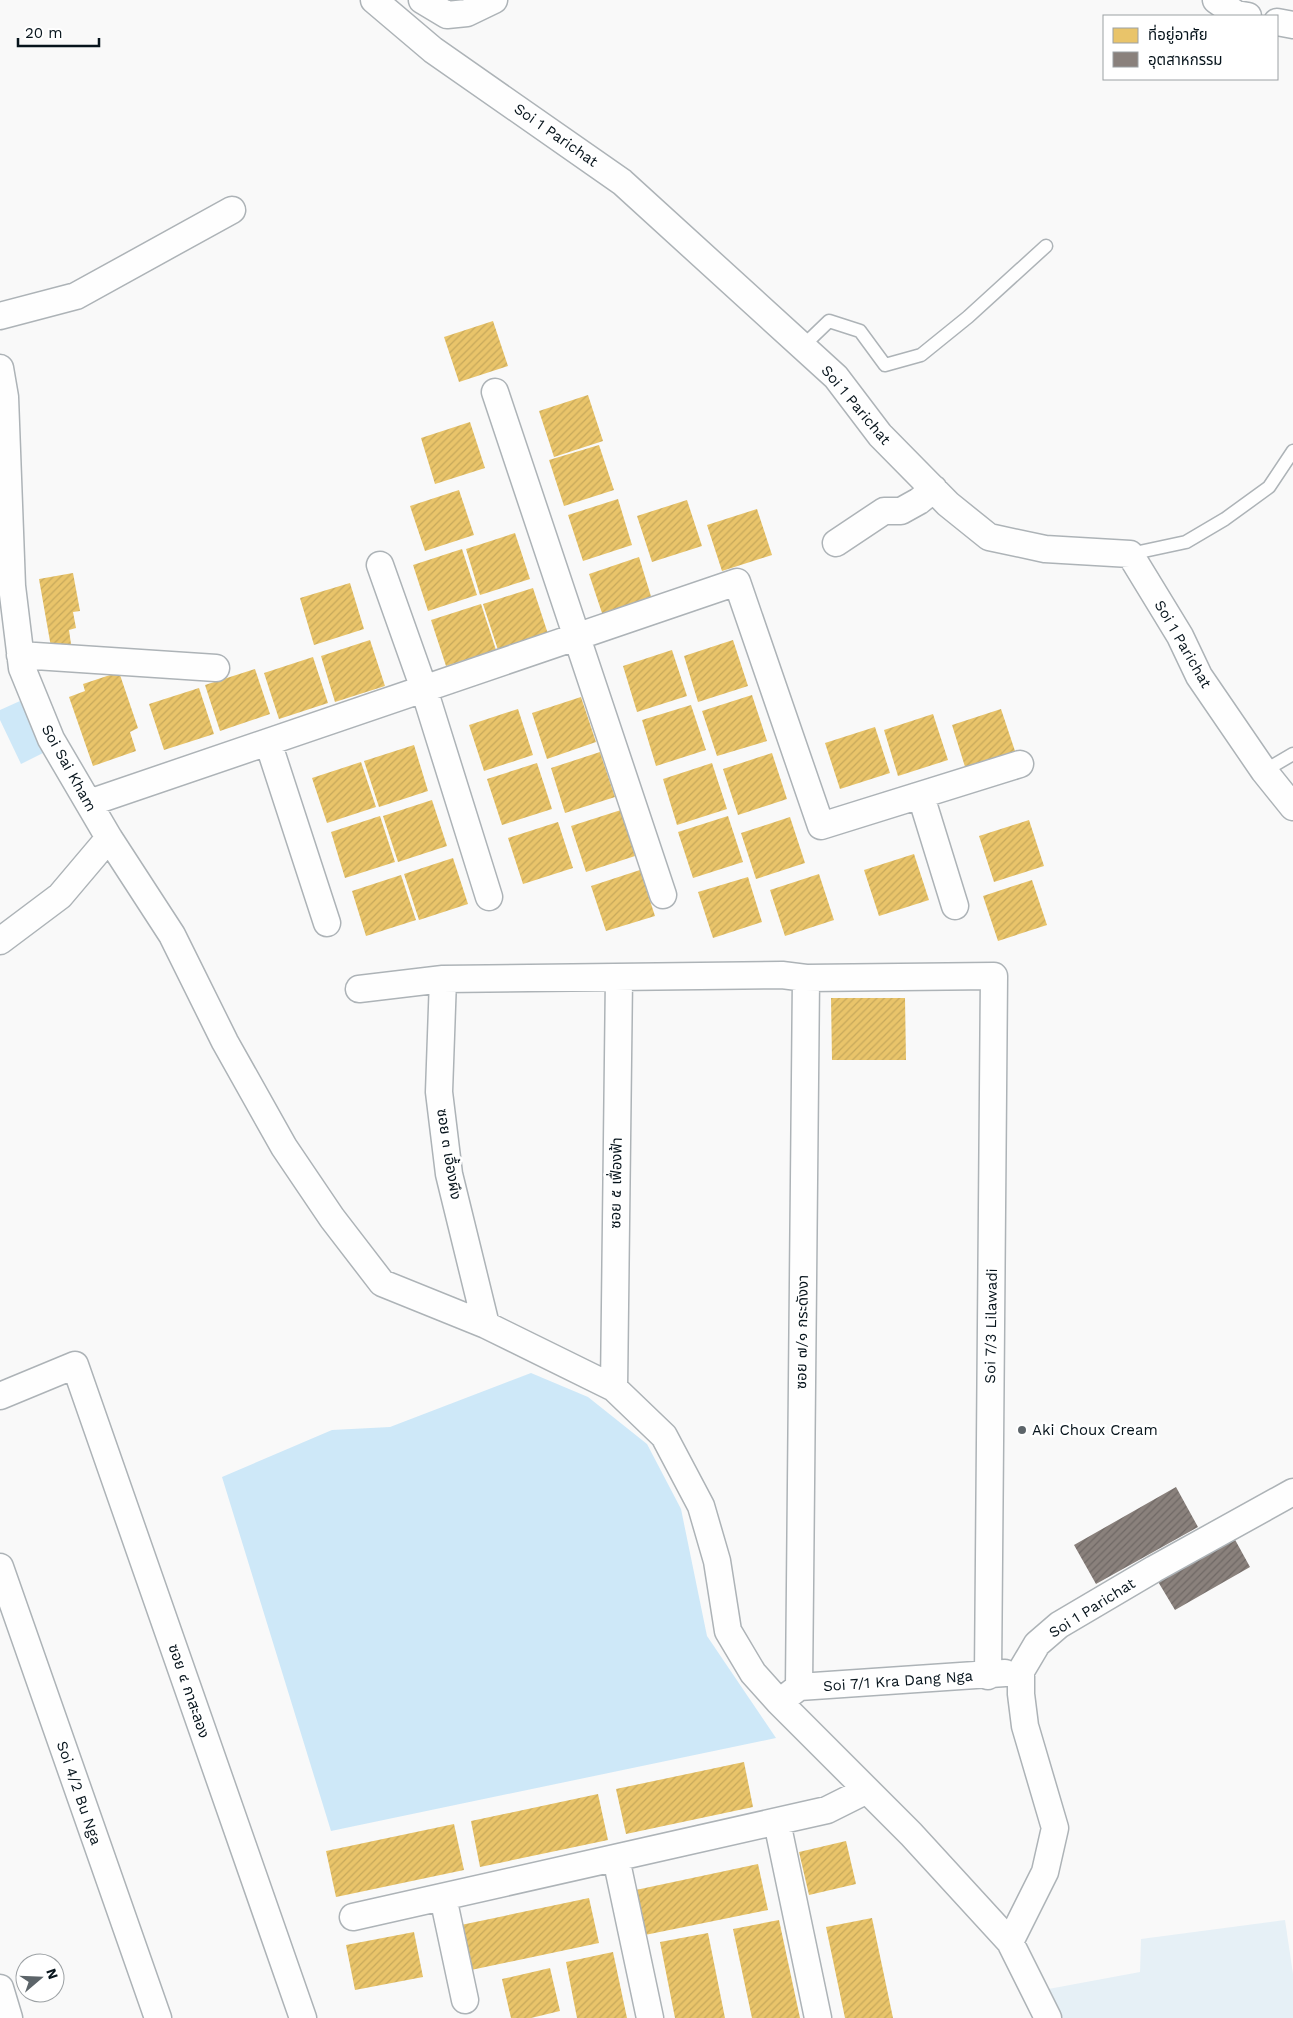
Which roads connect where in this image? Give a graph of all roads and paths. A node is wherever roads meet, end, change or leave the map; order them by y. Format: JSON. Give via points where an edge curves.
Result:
{"nodes":[{"id":1,"x":374,"y":0,"type":"edge"},
{"id":2,"x":422,"y":0,"type":"edge"},
{"id":3,"x":494,"y":0,"type":"edge"},
{"id":4,"x":1216,"y":0,"type":"edge"},
{"id":5,"x":1242,"y":15,"type":"edge"},
{"id":6,"x":1278,"y":22,"type":"edge"},
{"id":7,"x":1293,"y":25,"type":"edge"},
{"id":8,"x":232,"y":210,"type":"dead end"},
{"id":9,"x":1046,"y":246,"type":"dead end"},
{"id":10,"x":0,"y":316,"type":"edge"},
{"id":11,"x":803,"y":346,"type":"junction"},
{"id":12,"x":0,"y":368,"type":"edge"},
{"id":13,"x":495,"y":392,"type":"dead end"},
{"id":14,"x":1293,"y":451,"type":"edge"},
{"id":15,"x":934,"y":489,"type":"junction"},
{"id":16,"x":836,"y":543,"type":"dead end"},
{"id":17,"x":1130,"y":554,"type":"junction"},
{"id":18,"x":380,"y":565,"type":"dead end"},
{"id":19,"x":578,"y":636,"type":"junction"},
{"id":20,"x":20,"y":655,"type":"junction"},
{"id":21,"x":216,"y":668,"type":"dead end"},
{"id":22,"x":424,"y":689,"type":"junction"},
{"id":23,"x":268,"y":742,"type":"junction"},
{"id":24,"x":1293,"y":754,"type":"edge"},
{"id":25,"x":1020,"y":764,"type":"dead end"},
{"id":26,"x":1264,"y":771,"type":"junction"},
{"id":27,"x":921,"y":796,"type":"junction"},
{"id":28,"x":89,"y":804,"type":"junction"},
{"id":29,"x":1293,"y":807,"type":"edge"},
{"id":30,"x":109,"y":838,"type":"junction"},
{"id":31,"x":663,"y":895,"type":"dead end"},
{"id":32,"x":489,"y":896,"type":"dead end"},
{"id":33,"x":956,"y":906,"type":"dead end"},
{"id":34,"x":326,"y":923,"type":"dead end"},
{"id":35,"x":0,"y":941,"type":"edge"},
{"id":36,"x":619,"y":977,"type":"junction"},
{"id":37,"x":806,"y":978,"type":"junction"},
{"id":38,"x":443,"y":979,"type":"junction"},
{"id":39,"x":359,"y":989,"type":"dead end"},
{"id":40,"x":486,"y":1325,"type":"junction"},
{"id":41,"x":614,"y":1388,"type":"junction"},
{"id":42,"x":0,"y":1396,"type":"edge"},
{"id":43,"x":1293,"y":1492,"type":"edge"},
{"id":44,"x":0,"y":1567,"type":"edge"},
{"id":45,"x":1021,"y":1671,"type":"junction"},
{"id":46,"x":988,"y":1676,"type":"junction"},
{"id":47,"x":789,"y":1695,"type":"junction"},
{"id":48,"x":867,"y":1790,"type":"junction"},
{"id":49,"x":777,"y":1822,"type":"junction"},
{"id":50,"x":616,"y":1858,"type":"junction"},
{"id":51,"x":443,"y":1897,"type":"junction"},
{"id":52,"x":353,"y":1918,"type":"dead end"},
{"id":53,"x":1010,"y":1942,"type":"junction"},
{"id":54,"x":0,"y":1988,"type":"edge"},
{"id":55,"x":464,"y":2000,"type":"dead end"},
{"id":56,"x":10,"y":2018,"type":"edge"},
{"id":57,"x":158,"y":2018,"type":"edge"},
{"id":58,"x":303,"y":2018,"type":"edge"},
{"id":59,"x":650,"y":2018,"type":"edge"},
{"id":60,"x":818,"y":2018,"type":"edge"},
{"id":61,"x":1048,"y":2018,"type":"edge"}],
"edges":[{"from":1,"to":11,"type":"street","name":"Soi 1 Parichat","via":[[433,50],[622,182]]},
{"from":2,"to":3,"type":"street","via":[[448,14],[467,13]]},
{"from":4,"to":5,"type":"street"},
{"from":6,"to":7,"type":"street"},
{"from":8,"to":10,"type":"street","via":[[76,296]]},
{"from":9,"to":11,"type":"lane","via":[[921,355],[885,365],[860,331],[829,321]]},
{"from":11,"to":15,"type":"street","name":"Soi 1 Parichat","via":[[836,377],[880,435]]},
{"from":12,"to":20,"type":"street","name":"Soi Sai Kham","via":[[5,397],[12,586]]},
{"from":13,"to":19,"type":"street"},
{"from":14,"to":17,"type":"lane","via":[[1269,487],[1225,519],[1186,542]]},
{"from":15,"to":16,"type":"street","via":[[901,511],[887,510],[879,514]]},
{"from":15,"to":17,"type":"street","name":"Soi 1 Parichat","via":[[988,537],[1045,549]]},
{"from":17,"to":26,"type":"street","name":"Soi 1 Parichat","via":[[1180,636],[1199,676]]},
{"from":18,"to":22,"type":"street"},
{"from":19,"to":22,"type":"street"},
{"from":19,"to":27,"type":"street","via":[[737,582],[821,826]]},
{"from":19,"to":31,"type":"street"},
{"from":20,"to":21,"type":"street"},
{"from":20,"to":28,"type":"street","name":"Soi Sai Kham","via":[[22,668],[51,739]]},
{"from":22,"to":23,"type":"street"},
{"from":22,"to":32,"type":"street"},
{"from":23,"to":28,"type":"street"},
{"from":23,"to":34,"type":"street"},
{"from":24,"to":26,"type":"lane"},
{"from":25,"to":27,"type":"street"},
{"from":26,"to":29,"type":"street","name":"Soi 1 Parichat"},
{"from":27,"to":33,"type":"street"},
{"from":28,"to":30,"type":"street","name":"Soi Sai Kham"},
{"from":30,"to":35,"type":"street","via":[[60,896]]},
{"from":30,"to":40,"type":"street","name":"Soi Sai Kham","via":[[172,935],[225,1042],[284,1147],[382,1283]]},
{"from":36,"to":37,"type":"street","via":[[782,975]]},
{"from":36,"to":38,"type":"street"},
{"from":36,"to":41,"type":"street","name":"ซอย ๕ เฟื่องฟ้า"},
{"from":37,"to":46,"type":"street","name":"Soi 7/3 Lilawadi","via":[[994,976]]},
{"from":37,"to":47,"type":"street","name":"ซอย ๗/๑ กระดังงา"},
{"from":38,"to":39,"type":"street"},
{"from":38,"to":40,"type":"street","name":"ซอย ๓ เอื้องผึง","via":[[439,1092],[449,1174]]},
{"from":40,"to":41,"type":"street","name":"Soi Sai Kham"},
{"from":41,"to":47,"type":"street","name":"Soi Sai Kham","via":[[664,1436],[702,1506],[717,1561],[728,1631],[753,1673]]},
{"from":42,"to":58,"type":"street","name":"ซอย ๔ กาสะลอง","via":[[75,1365]]},
{"from":43,"to":45,"type":"street","name":"Soi 1 Parichat","via":[[1059,1625],[1037,1644]]},
{"from":44,"to":57,"type":"street","name":"Soi 4/2 Bu Nga"},
{"from":45,"to":46,"type":"street","name":"Soi 7/1 Kra Dang Nga"},
{"from":45,"to":53,"type":"street","name":"Soi 1 Parichat","via":[[1020,1694],[1025,1726],[1055,1828],[1045,1872]]},
{"from":46,"to":47,"type":"street","name":"Soi 7/1 Kra Dang Nga"},
{"from":47,"to":48,"type":"street","name":"Soi Sai Kham"},
{"from":48,"to":49,"type":"street","via":[[827,1810]]},
{"from":48,"to":53,"type":"street","name":"Soi Sai Kham"},
{"from":49,"to":50,"type":"street"},
{"from":49,"to":60,"type":"street"},
{"from":50,"to":51,"type":"street"},
{"from":50,"to":59,"type":"street"},
{"from":51,"to":52,"type":"street"},
{"from":51,"to":55,"type":"street"},
{"from":53,"to":61,"type":"street","name":"Soi Sai Kham"},
{"from":54,"to":56,"type":"street"}]}
